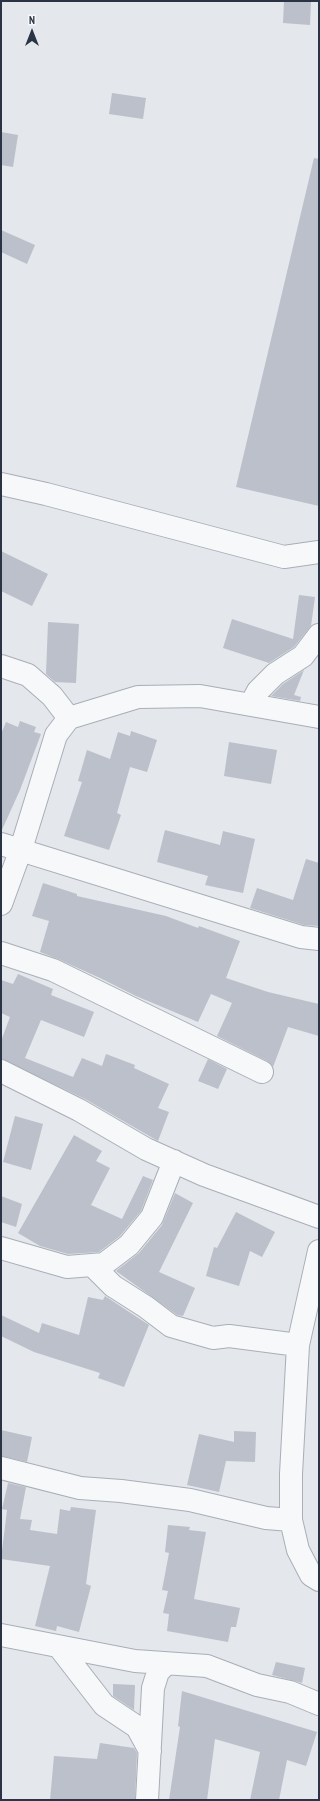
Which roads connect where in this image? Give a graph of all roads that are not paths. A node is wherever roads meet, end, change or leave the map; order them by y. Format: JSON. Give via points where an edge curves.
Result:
{"nodes":[{"id":1,"x":1,"y":484,"type":"edge"},
{"id":2,"x":319,"y":552,"type":"edge"},
{"id":3,"x":319,"y":635,"type":"edge"},
{"id":4,"x":1,"y":666,"type":"edge"},
{"id":5,"x":251,"y":704,"type":"junction"},
{"id":6,"x":319,"y":717,"type":"edge"},
{"id":7,"x":69,"y":718,"type":"junction"},
{"id":8,"x":11,"y":847,"type":"edge"},
{"id":9,"x":1,"y":904,"type":"edge"},
{"id":10,"x":319,"y":940,"type":"edge"},
{"id":11,"x":1,"y":953,"type":"edge"},
{"id":12,"x":1,"y":1071,"type":"edge"},
{"id":13,"x":262,"y":1072,"type":"dead end"},
{"id":14,"x":174,"y":1161,"type":"junction"},
{"id":15,"x":319,"y":1217,"type":"edge"},
{"id":16,"x":1,"y":1248,"type":"edge"},
{"id":17,"x":318,"y":1255,"type":"edge"},
{"id":18,"x":92,"y":1265,"type":"junction"},
{"id":19,"x":298,"y":1345,"type":"junction"},
{"id":20,"x":1,"y":1468,"type":"edge"},
{"id":21,"x":290,"y":1520,"type":"junction"},
{"id":22,"x":319,"y":1580,"type":"edge"},
{"id":23,"x":1,"y":1635,"type":"edge"},
{"id":24,"x":59,"y":1647,"type":"junction"},
{"id":25,"x":166,"y":1664,"type":"junction"},
{"id":26,"x":319,"y":1704,"type":"edge"},
{"id":27,"x":150,"y":1751,"type":"junction"},
{"id":28,"x":147,"y":1800,"type":"edge"}],
"edges":[{"from":1,"to":2,"type":"street","via":[[284,557]]},
{"from":3,"to":5,"type":"street","via":[[303,656],[275,674],[258,691]]},
{"from":4,"to":7,"type":"street","via":[[28,674],[52,696]]},
{"from":5,"to":6,"type":"street"},
{"from":5,"to":7,"type":"street","via":[[200,696],[138,697]]},
{"from":7,"to":8,"type":"street","via":[[56,735]]},
{"from":8,"to":9,"type":"street"},
{"from":8,"to":10,"type":"street","via":[[171,898],[301,937]]},
{"from":11,"to":13,"type":"street","via":[[53,970]]},
{"from":12,"to":14,"type":"street","via":[[79,1110],[146,1149]]},
{"from":14,"to":15,"type":"street","via":[[204,1175]]},
{"from":14,"to":18,"type":"street","via":[[152,1217],[129,1245],[104,1264]]},
{"from":16,"to":18,"type":"street","via":[[67,1266]]},
{"from":17,"to":19,"type":"street"},
{"from":18,"to":19,"type":"street","via":[[113,1286],[171,1326],[212,1338],[229,1336]]},
{"from":19,"to":21,"type":"street","via":[[290,1474]]},
{"from":20,"to":21,"type":"street","via":[[80,1488],[190,1500],[266,1518]]},
{"from":21,"to":22,"type":"street","via":[[298,1550],[311,1575]]},
{"from":23,"to":24,"type":"street"},
{"from":24,"to":25,"type":"street"},
{"from":24,"to":27,"type":"street","via":[[104,1705],[137,1728]]},
{"from":25,"to":26,"type":"street","via":[[207,1666],[257,1685],[290,1692]]},
{"from":25,"to":27,"type":"street","via":[[158,1672],[153,1688]]},
{"from":27,"to":28,"type":"street"}]}
